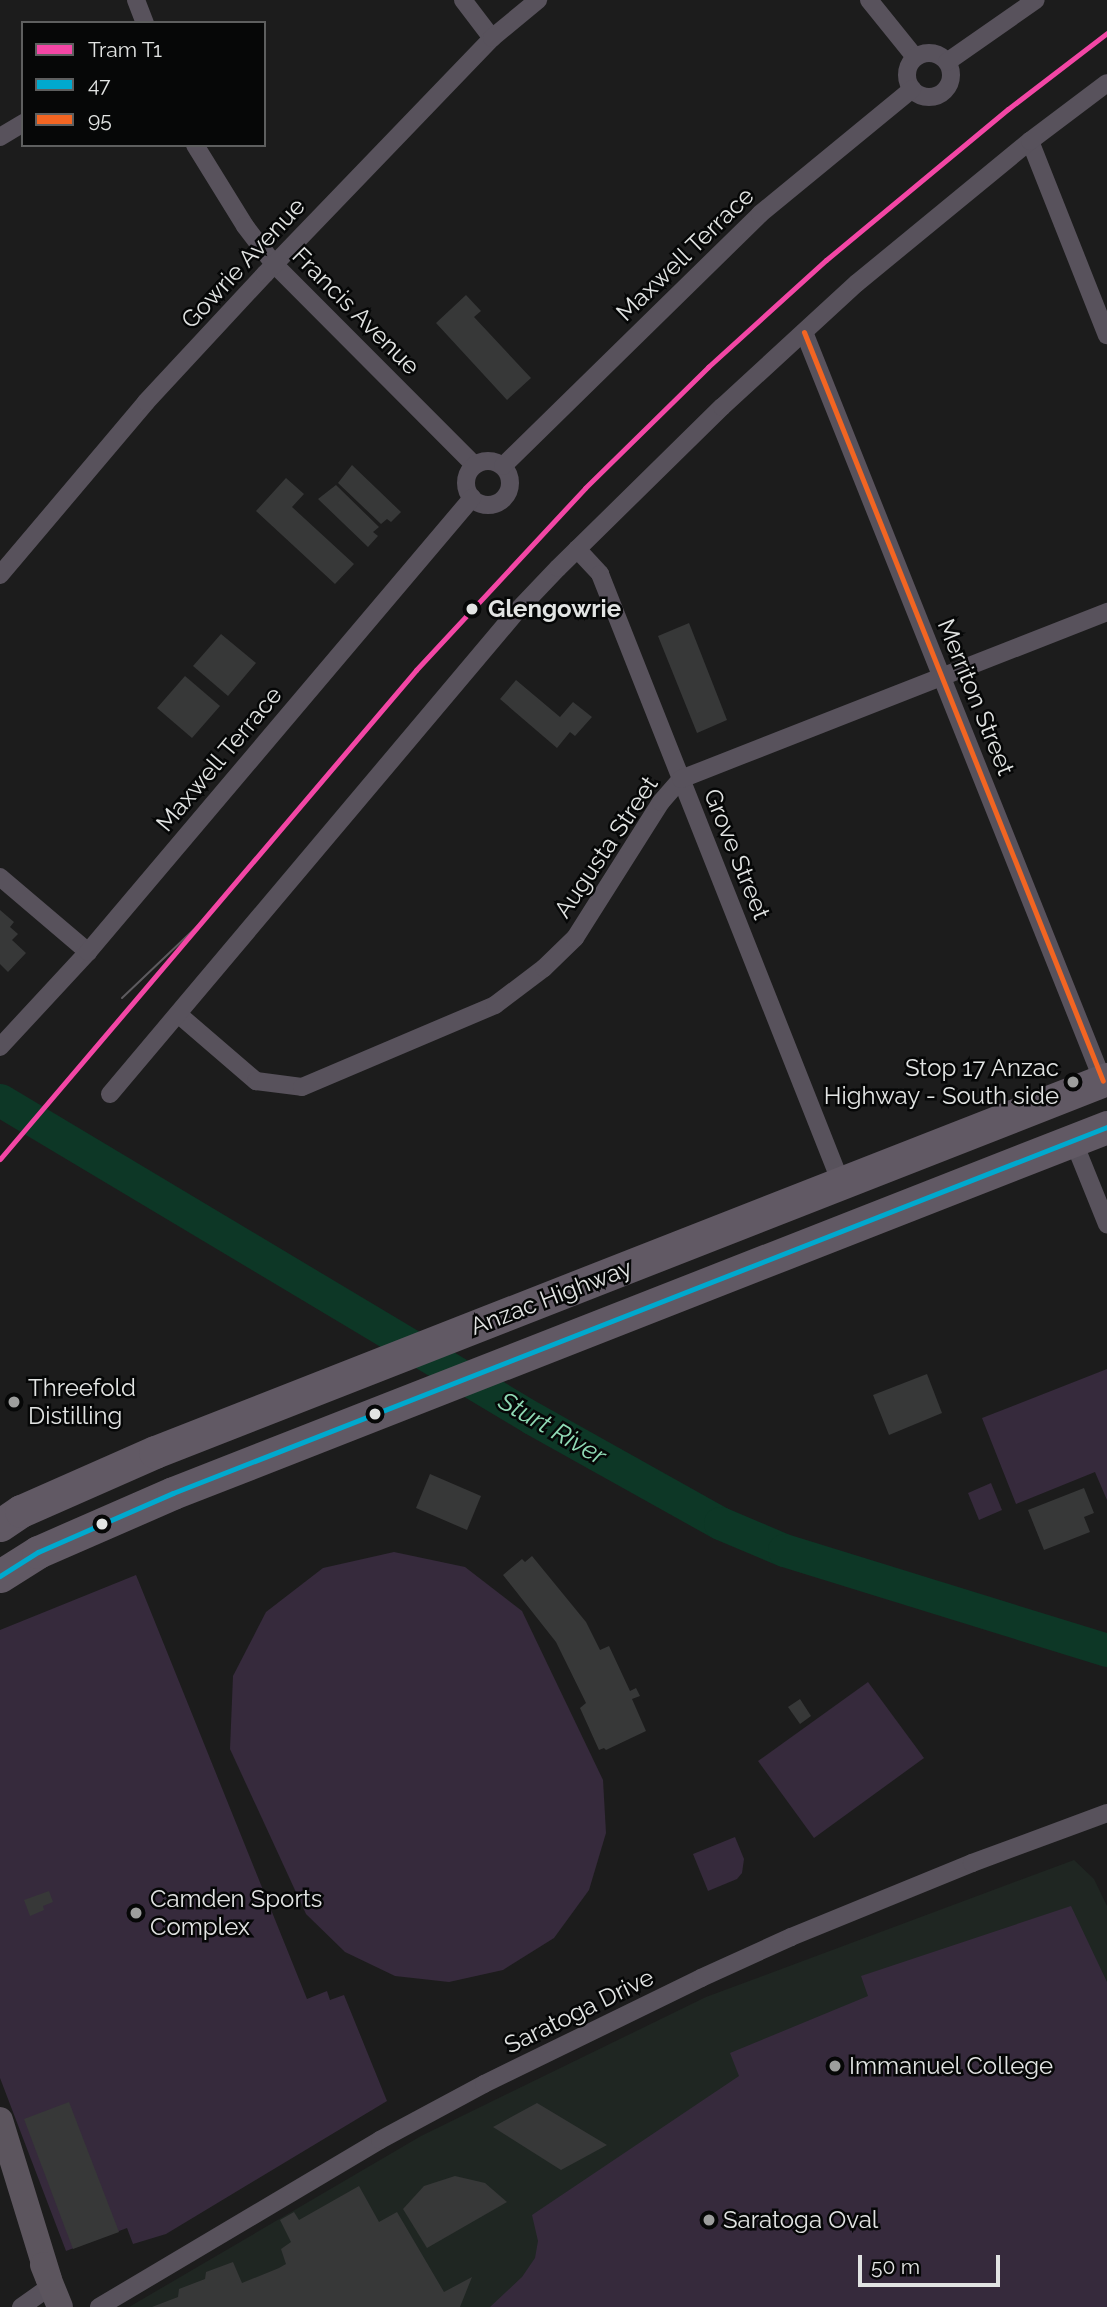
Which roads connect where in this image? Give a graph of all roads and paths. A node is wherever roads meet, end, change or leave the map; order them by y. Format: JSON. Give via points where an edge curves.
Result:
{"nodes":[{"id":1,"x":136,"y":0,"type":"edge"},
{"id":2,"x":463,"y":0,"type":"edge"},
{"id":3,"x":538,"y":0,"type":"edge"},
{"id":4,"x":869,"y":0,"type":"edge"},
{"id":5,"x":1036,"y":0,"type":"edge"},
{"id":6,"x":144,"y":21,"type":"edge"},
{"id":7,"x":492,"y":38,"type":"junction"},
{"id":8,"x":915,"y":57,"type":"junction"},
{"id":9,"x":947,"y":62,"type":"junction"},
{"id":10,"x":1107,"y":83,"type":"edge"},
{"id":11,"x":912,"y":89,"type":"junction"},
{"id":12,"x":21,"y":124,"type":"edge"},
{"id":13,"x":0,"y":137,"type":"edge"},
{"id":14,"x":1030,"y":141,"type":"junction"},
{"id":15,"x":196,"y":147,"type":"edge"},
{"id":16,"x":274,"y":264,"type":"junction"},
{"id":17,"x":804,"y":332,"type":"junction"},
{"id":18,"x":1107,"y":335,"type":"edge"},
{"id":19,"x":474,"y":465,"type":"junction"},
{"id":20,"x":503,"y":466,"type":"junction"},
{"id":21,"x":472,"y":498,"type":"junction"},
{"id":22,"x":577,"y":549,"type":"junction"},
{"id":23,"x":0,"y":575,"type":"edge"},
{"id":24,"x":1107,"y":612,"type":"edge"},
{"id":25,"x":942,"y":678,"type":"junction"},
{"id":26,"x":681,"y":779,"type":"junction"},
{"id":27,"x":0,"y":877,"type":"edge"},
{"id":28,"x":88,"y":952,"type":"junction"},
{"id":29,"x":178,"y":1014,"type":"junction"},
{"id":30,"x":0,"y":1047,"type":"edge"},
{"id":31,"x":1105,"y":1080,"type":"edge"},
{"id":32,"x":110,"y":1094,"type":"dead end"},
{"id":33,"x":1107,"y":1126,"type":"edge"},
{"id":34,"x":1073,"y":1140,"type":"junction"},
{"id":35,"x":841,"y":1183,"type":"junction"},
{"id":36,"x":959,"y":1185,"type":"junction"},
{"id":37,"x":800,"y":1199,"type":"junction"},
{"id":38,"x":1107,"y":1224,"type":"edge"},
{"id":39,"x":839,"y":1231,"type":"junction"},
{"id":40,"x":155,"y":1452,"type":"junction"},
{"id":41,"x":173,"y":1493,"type":"junction"},
{"id":42,"x":0,"y":1525,"type":"edge"},
{"id":43,"x":0,"y":1576,"type":"edge"},
{"id":44,"x":1107,"y":1813,"type":"edge"},
{"id":45,"x":0,"y":2120,"type":"edge"},
{"id":46,"x":0,"y":2175,"type":"edge"},
{"id":47,"x":54,"y":2290,"type":"edge"},
{"id":48,"x":21,"y":2307,"type":"edge"},
{"id":49,"x":99,"y":2307,"type":"edge"}],
"edges":[{"from":1,"to":6,"type":"street"},
{"from":2,"to":7,"type":"street"},
{"from":3,"to":7,"type":"street","name":"Gowrie Avenue"},
{"from":4,"to":8,"type":"street"},
{"from":5,"to":9,"type":"street"},
{"from":7,"to":16,"type":"street","name":"Gowrie Avenue"},
{"from":8,"to":9,"type":"street","via":[[935,53]]},
{"from":8,"to":11,"type":"street","via":[[906,75]]},
{"from":9,"to":11,"type":"street","via":[[950,81],[940,94],[921,95]]},
{"from":10,"to":14,"type":"street"},
{"from":11,"to":20,"type":"street","name":"Maxwell Terrace","via":[[761,214]]},
{"from":12,"to":13,"type":"street"},
{"from":14,"to":17,"type":"street"},
{"from":14,"to":18,"type":"street"},
{"from":15,"to":16,"type":"street","name":"Francis Avenue","via":[[244,226]]},
{"from":16,"to":19,"type":"street","name":"Francis Avenue"},
{"from":16,"to":23,"type":"street","name":"Gowrie Avenue","via":[[146,402]]},
{"from":17,"to":22,"type":"street"},
{"from":17,"to":25,"type":"street","name":"Merriton Street"},
{"from":19,"to":20,"type":"street","via":[[486,460]]},
{"from":19,"to":21,"type":"street","via":[[466,482]]},
{"from":20,"to":21,"type":"street","via":[[510,482],[505,496],[490,505]]},
{"from":21,"to":28,"type":"street","name":"Maxwell Terrace"},
{"from":22,"to":26,"type":"street","name":"Grove Street","via":[[600,575]]},
{"from":22,"to":29,"type":"street","via":[[517,611]]},
{"from":24,"to":25,"type":"street","name":"Augusta Street"},
{"from":25,"to":26,"type":"street","name":"Augusta Street"},
{"from":25,"to":31,"type":"street","name":"Merriton Street"},
{"from":26,"to":29,"type":"street","name":"Augusta Street","via":[[661,802],[575,938],[495,1005],[302,1087],[256,1082]]},
{"from":26,"to":35,"type":"street","name":"Grove Street"},
{"from":27,"to":28,"type":"street"},
{"from":28,"to":30,"type":"street","name":"Maxwell Terrace"},
{"from":29,"to":32,"type":"street"},
{"from":31,"to":35,"type":"highway","name":"Anzac Highway"},
{"from":33,"to":34,"type":"highway","name":"Anzac Highway"},
{"from":34,"to":36,"type":"highway","name":"Anzac Highway"},
{"from":34,"to":38,"type":"street"},
{"from":35,"to":36,"type":"highway","via":[[859,1200],[868,1202],[916,1185]]},
{"from":35,"to":37,"type":"highway","name":"Anzac Highway"},
{"from":36,"to":39,"type":"highway","name":"Anzac Highway"},
{"from":37,"to":39,"type":"highway","via":[[822,1212]]},
{"from":37,"to":40,"type":"highway","name":"Anzac Highway"},
{"from":39,"to":41,"type":"highway","name":"Anzac Highway"},
{"from":40,"to":41,"type":"highway"},
{"from":40,"to":42,"type":"highway","name":"Anzac Highway","via":[[21,1511]]},
{"from":41,"to":43,"type":"highway","name":"Anzac Highway","via":[[38,1552]]},
{"from":44,"to":49,"type":"street","name":"Saratoga Drive","via":[[972,1863],[701,1978],[484,2084],[380,2140]]},
{"from":45,"to":47,"type":"street"},
{"from":46,"to":47,"type":"street"},
{"from":47,"to":48,"type":"street"}]}
